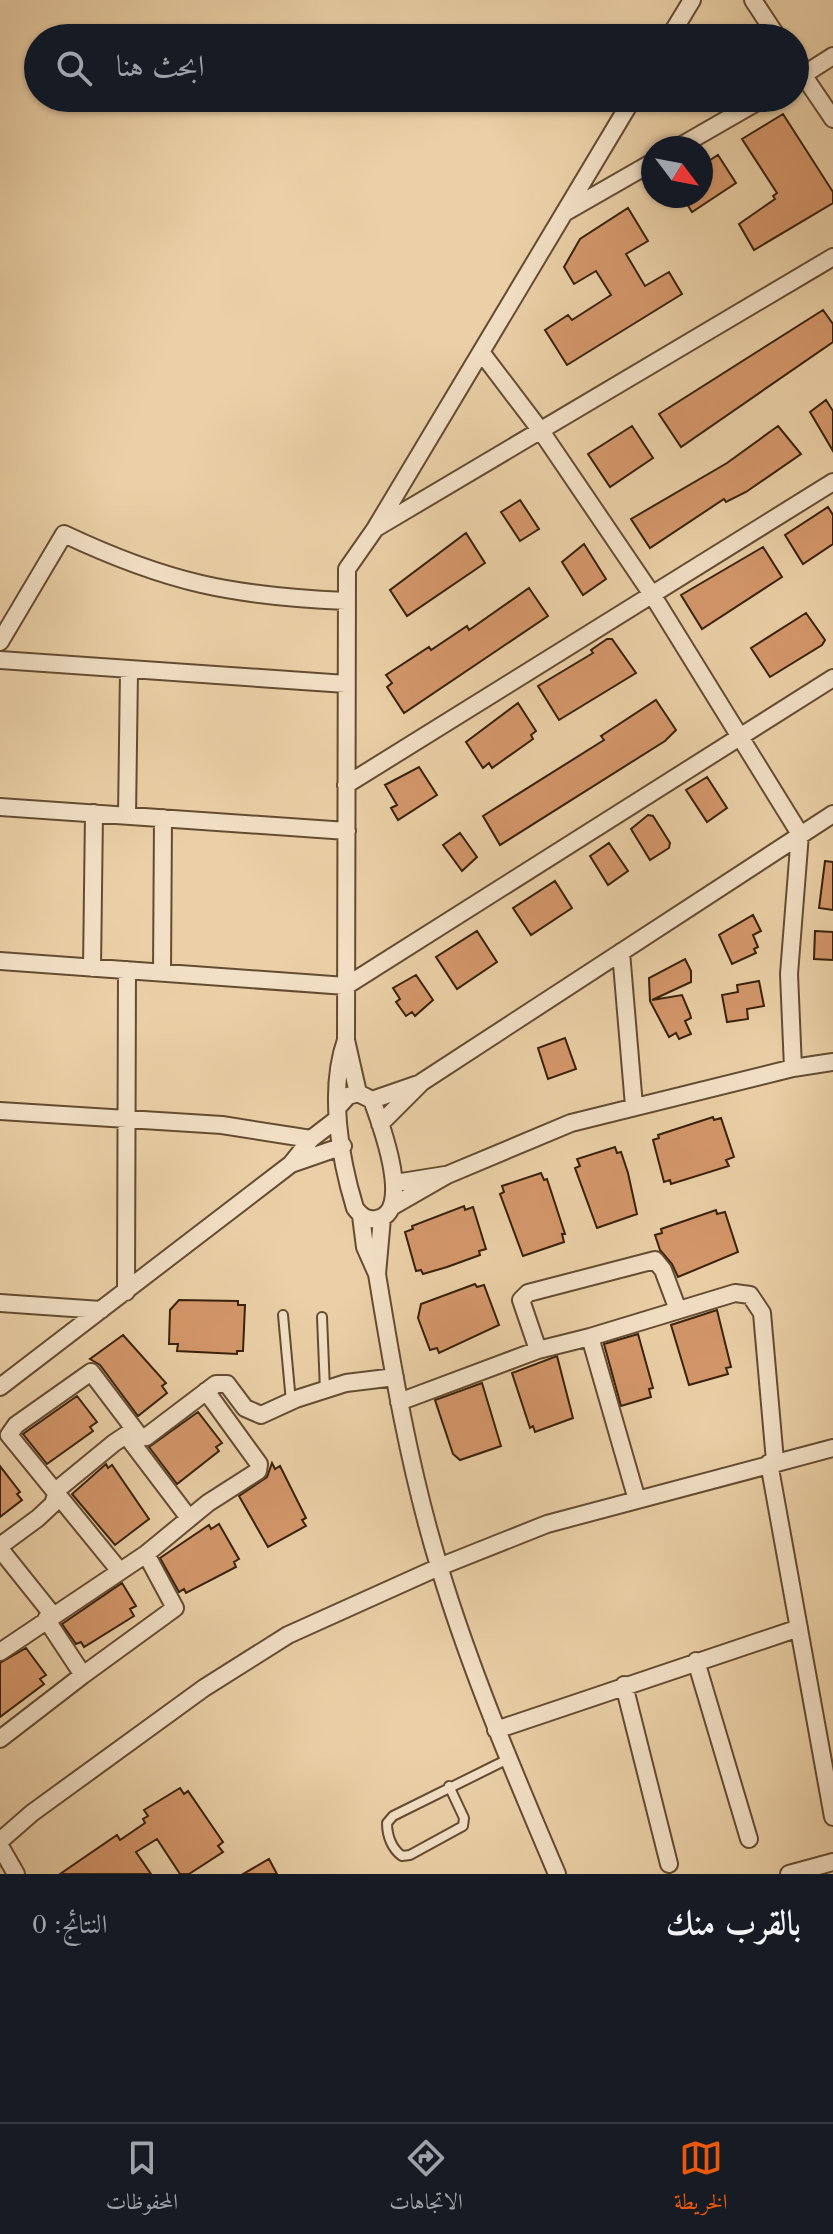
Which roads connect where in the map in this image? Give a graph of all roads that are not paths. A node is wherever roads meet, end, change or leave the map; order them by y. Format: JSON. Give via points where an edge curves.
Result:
{"nodes":[{"id":1,"x":692,"y":0,"type":"edge"},
{"id":2,"x":753,"y":0,"type":"edge"},
{"id":3,"x":677,"y":24,"type":"edge"},
{"id":4,"x":769,"y":24,"type":"edge"},
{"id":5,"x":833,"y":56,"type":"edge"},
{"id":6,"x":809,"y":68,"type":"edge"},
{"id":7,"x":809,"y":87,"type":"edge"},
{"id":8,"x":625,"y":112,"type":"edge"},
{"id":9,"x":740,"y":112,"type":"edge"},
{"id":10,"x":833,"y":119,"type":"edge"},
{"id":11,"x":698,"y":136,"type":"edge"},
{"id":12,"x":641,"y":169,"type":"edge"},
{"id":13,"x":564,"y":214,"type":"junction"},
{"id":14,"x":833,"y":257,"type":"edge"},
{"id":15,"x":481,"y":352,"type":"junction"},
{"id":16,"x":541,"y":431,"type":"junction"},
{"id":17,"x":833,"y":482,"type":"edge"},
{"id":18,"x":375,"y":529,"type":"junction"},
{"id":19,"x":653,"y":596,"type":"junction"},
{"id":20,"x":346,"y":601,"type":"junction"},
{"id":21,"x":0,"y":642,"type":"edge"},
{"id":22,"x":0,"y":660,"type":"edge"},
{"id":23,"x":129,"y":671,"type":"junction"},
{"id":24,"x":833,"y":678,"type":"edge"},
{"id":25,"x":346,"y":684,"type":"junction"},
{"id":26,"x":741,"y":736,"type":"junction"},
{"id":27,"x":346,"y":785,"type":"junction"},
{"id":28,"x":0,"y":807,"type":"edge"},
{"id":29,"x":94,"y":813,"type":"junction"},
{"id":30,"x":833,"y":814,"type":"edge"},
{"id":31,"x":127,"y":816,"type":"junction"},
{"id":32,"x":163,"y":818,"type":"junction"},
{"id":33,"x":347,"y":831,"type":"junction"},
{"id":34,"x":800,"y":834,"type":"junction"},
{"id":35,"x":621,"y":952,"type":"junction"},
{"id":36,"x":0,"y":961,"type":"edge"},
{"id":37,"x":92,"y":968,"type":"junction"},
{"id":38,"x":127,"y":970,"type":"junction"},
{"id":39,"x":162,"y":973,"type":"junction"},
{"id":40,"x":346,"y":986,"type":"junction"},
{"id":41,"x":346,"y":1040,"type":"junction"},
{"id":42,"x":833,"y":1062,"type":"edge"},
{"id":43,"x":793,"y":1068,"type":"junction"},
{"id":44,"x":422,"y":1082,"type":"junction"},
{"id":45,"x":365,"y":1096,"type":"junction"},
{"id":46,"x":634,"y":1106,"type":"junction"},
{"id":47,"x":0,"y":1111,"type":"edge"},
{"id":48,"x":338,"y":1112,"type":"junction"},
{"id":49,"x":126,"y":1120,"type":"junction"},
{"id":50,"x":380,"y":1124,"type":"junction"},
{"id":51,"x":311,"y":1139,"type":"junction"},
{"id":52,"x":343,"y":1146,"type":"junction"},
{"id":53,"x":291,"y":1164,"type":"junction"},
{"id":54,"x":447,"y":1175,"type":"junction"},
{"id":55,"x":395,"y":1183,"type":"junction"},
{"id":56,"x":388,"y":1212,"type":"junction"},
{"id":57,"x":361,"y":1216,"type":"junction"},
{"id":58,"x":377,"y":1274,"type":"junction"},
{"id":59,"x":126,"y":1292,"type":"junction"},
{"id":60,"x":0,"y":1303,"type":"edge"},
{"id":61,"x":101,"y":1310,"type":"junction"},
{"id":62,"x":678,"y":1310,"type":"junction"},
{"id":63,"x":283,"y":1315,"type":"dead end"},
{"id":64,"x":322,"y":1317,"type":"dead end"},
{"id":65,"x":590,"y":1337,"type":"junction"},
{"id":66,"x":538,"y":1350,"type":"junction"},
{"id":67,"x":395,"y":1377,"type":"junction"},
{"id":68,"x":0,"y":1387,"type":"edge"},
{"id":69,"x":325,"y":1390,"type":"junction"},
{"id":70,"x":206,"y":1391,"type":"junction"},
{"id":71,"x":291,"y":1402,"type":"junction"},
{"id":72,"x":399,"y":1402,"type":"junction"},
{"id":73,"x":134,"y":1437,"type":"junction"},
{"id":74,"x":833,"y":1448,"type":"edge"},
{"id":75,"x":772,"y":1462,"type":"junction"},
{"id":76,"x":56,"y":1495,"type":"junction"},
{"id":77,"x":637,"y":1500,"type":"junction"},
{"id":78,"x":189,"y":1518,"type":"junction"},
{"id":79,"x":0,"y":1548,"type":"edge"},
{"id":80,"x":146,"y":1554,"type":"junction"},
{"id":81,"x":439,"y":1567,"type":"junction"},
{"id":82,"x":119,"y":1570,"type":"junction"},
{"id":83,"x":49,"y":1616,"type":"junction"},
{"id":84,"x":799,"y":1628,"type":"junction"},
{"id":85,"x":0,"y":1652,"type":"edge"},
{"id":86,"x":696,"y":1661,"type":"junction"},
{"id":87,"x":83,"y":1675,"type":"junction"},
{"id":88,"x":624,"y":1685,"type":"junction"},
{"id":89,"x":496,"y":1730,"type":"junction"},
{"id":90,"x":0,"y":1739,"type":"edge"},
{"id":91,"x":508,"y":1759,"type":"junction"},
{"id":92,"x":449,"y":1786,"type":"junction"},
{"id":93,"x":833,"y":1817,"type":"edge"},
{"id":94,"x":749,"y":1839,"type":"dead end"},
{"id":95,"x":0,"y":1844,"type":"edge"},
{"id":96,"x":833,"y":1862,"type":"edge"},
{"id":97,"x":669,"y":1864,"type":"dead end"},
{"id":98,"x":16,"y":1874,"type":"edge"},
{"id":99,"x":557,"y":1874,"type":"edge"},
{"id":100,"x":789,"y":1874,"type":"edge"}],
"edges":[{"from":1,"to":3,"type":"street"},
{"from":2,"to":4,"type":"street"},
{"from":5,"to":6,"type":"street"},
{"from":7,"to":10,"type":"street"},
{"from":8,"to":13,"type":"street"},
{"from":9,"to":11,"type":"street"},
{"from":12,"to":13,"type":"street"},
{"from":13,"to":15,"type":"street"},
{"from":14,"to":16,"type":"street"},
{"from":15,"to":16,"type":"street"},
{"from":15,"to":18,"type":"street"},
{"from":16,"to":18,"type":"street"},
{"from":16,"to":19,"type":"street"},
{"from":17,"to":19,"type":"street"},
{"from":18,"to":20,"type":"street","via":[[347,569]]},
{"from":19,"to":26,"type":"street"},
{"from":19,"to":27,"type":"street"},
{"from":20,"to":21,"type":"street","via":[[272,598],[190,583],[153,573],[64,534]]},
{"from":20,"to":25,"type":"street"},
{"from":22,"to":23,"type":"street"},
{"from":23,"to":25,"type":"street"},
{"from":23,"to":31,"type":"street"},
{"from":24,"to":26,"type":"street"},
{"from":25,"to":27,"type":"street"},
{"from":26,"to":34,"type":"street"},
{"from":26,"to":40,"type":"street"},
{"from":27,"to":33,"type":"street"},
{"from":28,"to":29,"type":"street"},
{"from":29,"to":31,"type":"street"},
{"from":29,"to":37,"type":"street"},
{"from":30,"to":34,"type":"street"},
{"from":31,"to":32,"type":"street"},
{"from":32,"to":33,"type":"street"},
{"from":32,"to":39,"type":"street"},
{"from":33,"to":40,"type":"street"},
{"from":34,"to":35,"type":"street"},
{"from":34,"to":43,"type":"street","via":[[789,974]]},
{"from":35,"to":44,"type":"street"},
{"from":35,"to":46,"type":"street"},
{"from":36,"to":37,"type":"street"},
{"from":37,"to":38,"type":"street"},
{"from":38,"to":39,"type":"street"},
{"from":38,"to":49,"type":"street"},
{"from":39,"to":40,"type":"street"},
{"from":40,"to":41,"type":"street"},
{"from":41,"to":45,"type":"street"},
{"from":41,"to":48,"type":"street","via":[[338,1061]]},
{"from":42,"to":43,"type":"street"},
{"from":43,"to":46,"type":"street"},
{"from":44,"to":45,"type":"street"},
{"from":44,"to":50,"type":"street"},
{"from":45,"to":48,"type":"street","via":[[348,1096]]},
{"from":45,"to":50,"type":"street"},
{"from":46,"to":54,"type":"street","via":[[531,1137]]},
{"from":47,"to":49,"type":"street"},
{"from":48,"to":51,"type":"street"},
{"from":48,"to":52,"type":"street"},
{"from":49,"to":51,"type":"street","via":[[222,1125]]},
{"from":49,"to":59,"type":"street"},
{"from":50,"to":55,"type":"street"},
{"from":51,"to":53,"type":"street"},
{"from":52,"to":53,"type":"street"},
{"from":52,"to":57,"type":"street","via":[[352,1199]]},
{"from":53,"to":59,"type":"street"},
{"from":54,"to":55,"type":"street"},
{"from":54,"to":56,"type":"street"},
{"from":55,"to":56,"type":"street"},
{"from":56,"to":57,"type":"street","via":[[370,1220]]},
{"from":56,"to":58,"type":"street"},
{"from":57,"to":58,"type":"street","via":[[365,1247]]},
{"from":58,"to":67,"type":"street"},
{"from":59,"to":61,"type":"street"},
{"from":60,"to":61,"type":"street"},
{"from":61,"to":68,"type":"street"},
{"from":62,"to":65,"type":"street"},
{"from":62,"to":66,"type":"street","via":[[655,1260],[528,1293],[521,1300]]},
{"from":62,"to":75,"type":"street","via":[[735,1293],[758,1302]]},
{"from":63,"to":71,"type":"lane"},
{"from":64,"to":69,"type":"lane"},
{"from":65,"to":66,"type":"street"},
{"from":65,"to":77,"type":"street"},
{"from":66,"to":72,"type":"street"},
{"from":67,"to":69,"type":"street"},
{"from":67,"to":72,"type":"street"},
{"from":69,"to":71,"type":"street"},
{"from":70,"to":71,"type":"street","via":[[227,1384],[256,1414]]},
{"from":70,"to":73,"type":"street"},
{"from":70,"to":78,"type":"street","via":[[259,1468]]},
{"from":72,"to":81,"type":"street"},
{"from":73,"to":76,"type":"street","via":[[64,1483]]},
{"from":73,"to":76,"type":"street","via":[[97,1377],[87,1372],[10,1430],[10,1438]]},
{"from":73,"to":78,"type":"street"},
{"from":74,"to":75,"type":"street"},
{"from":75,"to":77,"type":"street"},
{"from":75,"to":84,"type":"street"},
{"from":76,"to":79,"type":"street","via":[[50,1507]]},
{"from":76,"to":82,"type":"street"},
{"from":77,"to":81,"type":"street","via":[[547,1524]]},
{"from":78,"to":80,"type":"street"},
{"from":79,"to":83,"type":"street"},
{"from":80,"to":82,"type":"street"},
{"from":80,"to":87,"type":"street","via":[[175,1608]]},
{"from":81,"to":89,"type":"street"},
{"from":81,"to":95,"type":"street","via":[[276,1642],[32,1813]]},
{"from":82,"to":83,"type":"street"},
{"from":83,"to":85,"type":"street"},
{"from":83,"to":87,"type":"street"},
{"from":84,"to":86,"type":"street"},
{"from":84,"to":93,"type":"street"},
{"from":86,"to":88,"type":"street"},
{"from":86,"to":94,"type":"street"},
{"from":87,"to":90,"type":"street"},
{"from":88,"to":89,"type":"street"},
{"from":88,"to":97,"type":"street"},
{"from":89,"to":91,"type":"street"},
{"from":91,"to":92,"type":"lane"},
{"from":91,"to":99,"type":"street"},
{"from":92,"to":92,"type":"lane","via":[[387,1823],[396,1852],[410,1855],[463,1826]]},
{"from":95,"to":98,"type":"street"},
{"from":96,"to":100,"type":"street"}]}
